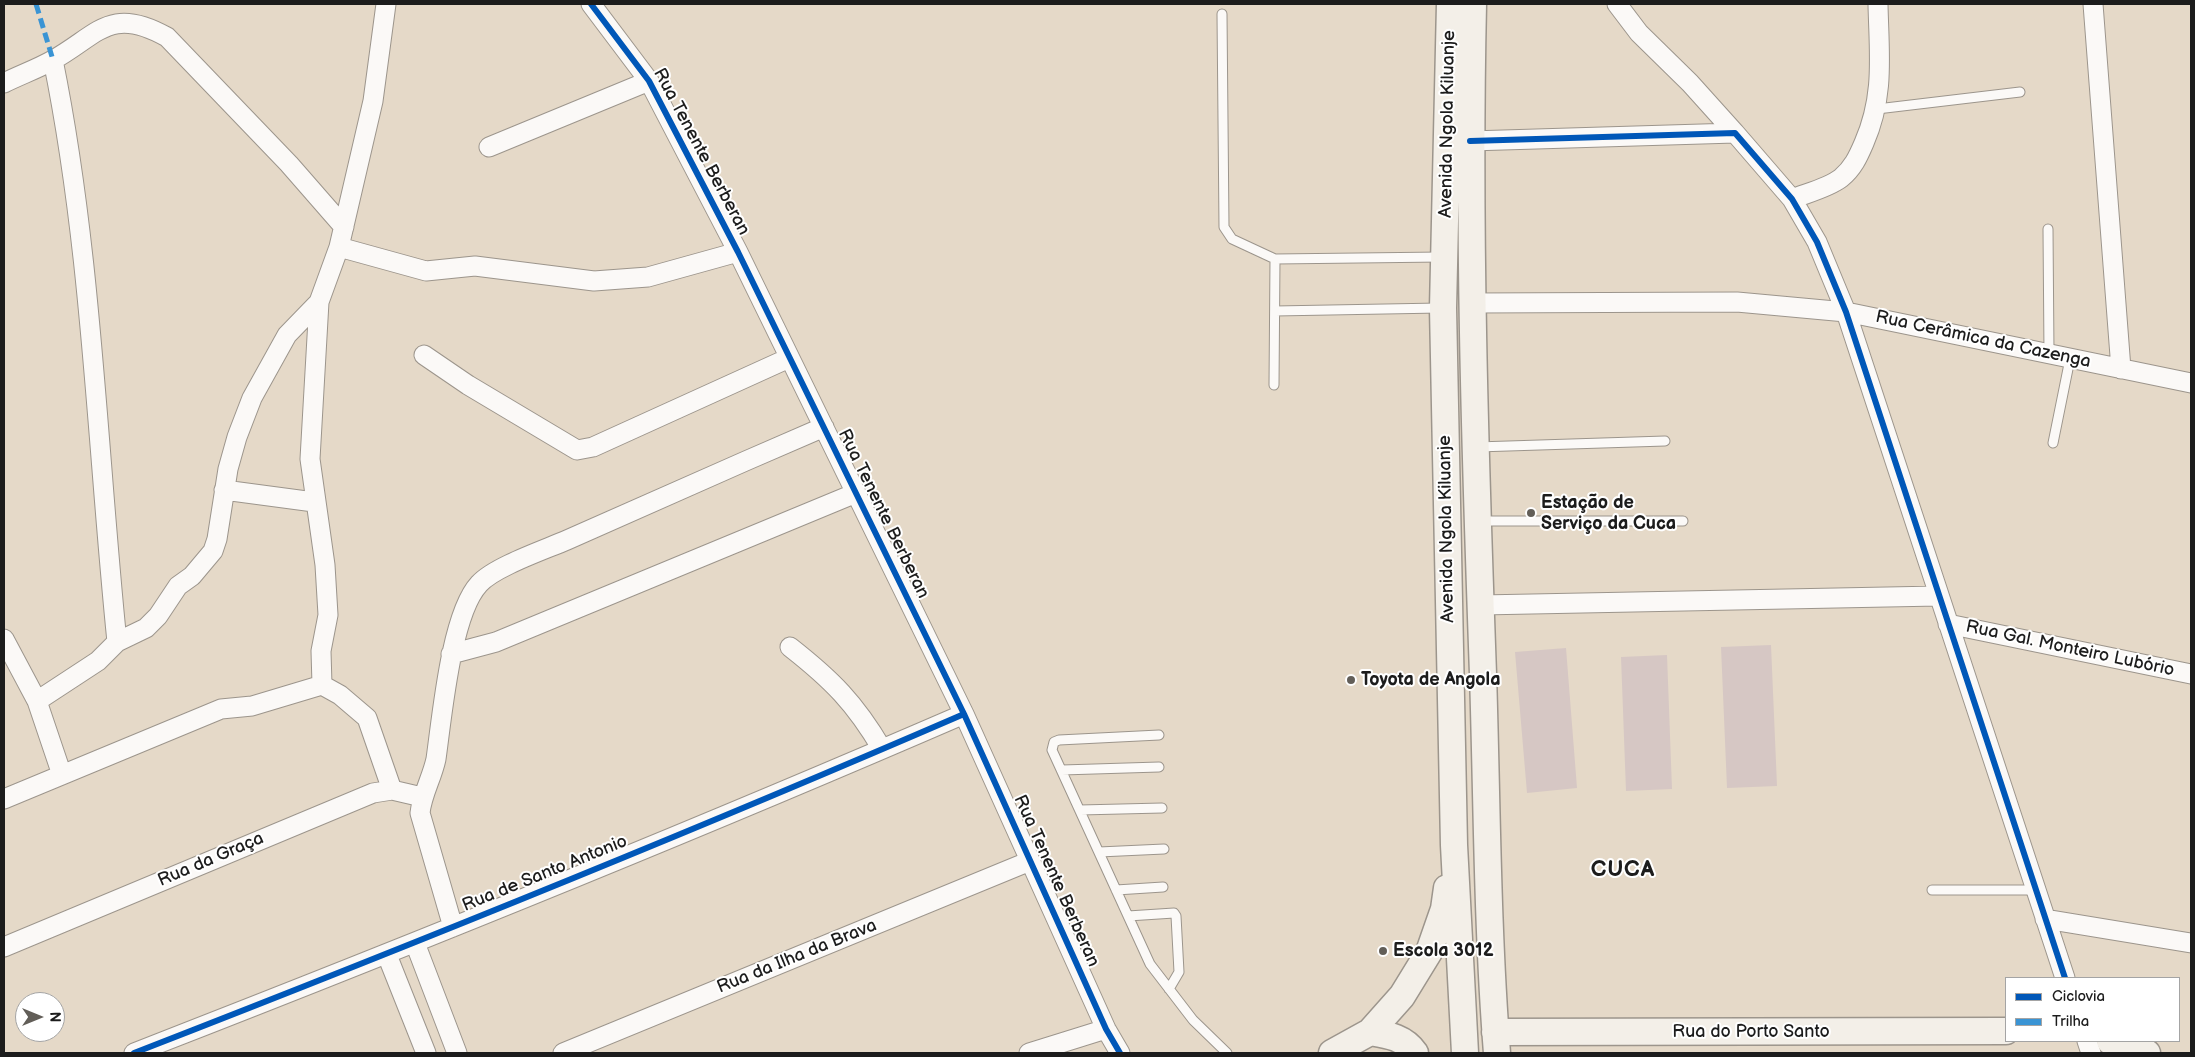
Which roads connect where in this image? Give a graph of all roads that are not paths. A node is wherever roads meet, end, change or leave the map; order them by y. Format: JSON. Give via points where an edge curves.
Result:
{"nodes":[{"id":1,"x":386,"y":4,"type":"edge"},
{"id":2,"x":591,"y":4,"type":"edge"},
{"id":3,"x":1450,"y":4,"type":"edge"},
{"id":4,"x":1473,"y":4,"type":"edge"},
{"id":5,"x":1617,"y":4,"type":"edge"},
{"id":6,"x":1878,"y":4,"type":"edge"},
{"id":7,"x":2093,"y":4,"type":"edge"},
{"id":8,"x":1222,"y":14,"type":"dead end"},
{"id":9,"x":53,"y":60,"type":"junction"},
{"id":10,"x":649,"y":81,"type":"junction"},
{"id":11,"x":4,"y":83,"type":"edge"},
{"id":12,"x":2020,"y":92,"type":"dead end"},
{"id":13,"x":1877,"y":109,"type":"junction"},
{"id":14,"x":1735,"y":133,"type":"junction"},
{"id":15,"x":1470,"y":141,"type":"junction"},
{"id":16,"x":490,"y":147,"type":"dead end"},
{"id":17,"x":1792,"y":199,"type":"junction"},
{"id":18,"x":344,"y":227,"type":"junction"},
{"id":19,"x":2048,"y":229,"type":"dead end"},
{"id":20,"x":339,"y":247,"type":"junction"},
{"id":21,"x":738,"y":252,"type":"junction"},
{"id":22,"x":1444,"y":257,"type":"junction"},
{"id":23,"x":1274,"y":259,"type":"junction"},
{"id":24,"x":319,"y":302,"type":"junction"},
{"id":25,"x":1473,"y":303,"type":"junction"},
{"id":26,"x":1443,"y":308,"type":"junction"},
{"id":27,"x":1275,"y":312,"type":"junction"},
{"id":28,"x":1846,"y":312,"type":"junction"},
{"id":29,"x":2049,"y":354,"type":"junction"},
{"id":30,"x":424,"y":355,"type":"dead end"},
{"id":31,"x":789,"y":358,"type":"junction"},
{"id":32,"x":2070,"y":359,"type":"junction"},
{"id":33,"x":2121,"y":369,"type":"junction"},
{"id":34,"x":2191,"y":383,"type":"edge"},
{"id":35,"x":1274,"y":385,"type":"dead end"},
{"id":36,"x":824,"y":427,"type":"junction"},
{"id":37,"x":1664,"y":441,"type":"dead end"},
{"id":38,"x":2053,"y":444,"type":"dead end"},
{"id":39,"x":1477,"y":447,"type":"junction"},
{"id":40,"x":224,"y":490,"type":"junction"},
{"id":41,"x":856,"y":493,"type":"junction"},
{"id":42,"x":314,"y":502,"type":"junction"},
{"id":43,"x":1478,"y":521,"type":"junction"},
{"id":44,"x":1683,"y":522,"type":"dead end"},
{"id":45,"x":1938,"y":596,"type":"junction"},
{"id":46,"x":1480,"y":605,"type":"junction"},
{"id":47,"x":1948,"y":624,"type":"junction"},
{"id":48,"x":4,"y":638,"type":"edge"},
{"id":49,"x":117,"y":642,"type":"junction"},
{"id":50,"x":790,"y":647,"type":"dead end"},
{"id":51,"x":451,"y":654,"type":"junction"},
{"id":52,"x":2191,"y":674,"type":"edge"},
{"id":53,"x":322,"y":685,"type":"junction"},
{"id":54,"x":37,"y":702,"type":"junction"},
{"id":55,"x":964,"y":714,"type":"junction"},
{"id":56,"x":1159,"y":735,"type":"dead end"},
{"id":57,"x":882,"y":749,"type":"junction"},
{"id":58,"x":1159,"y":767,"type":"dead end"},
{"id":59,"x":1062,"y":770,"type":"junction"},
{"id":60,"x":62,"y":775,"type":"junction"},
{"id":61,"x":392,"y":790,"type":"junction"},
{"id":62,"x":422,"y":797,"type":"junction"},
{"id":63,"x":4,"y":799,"type":"edge"},
{"id":64,"x":1162,"y":808,"type":"dead end"},
{"id":65,"x":1080,"y":810,"type":"junction"},
{"id":66,"x":1454,"y":845,"type":"junction"},
{"id":67,"x":1164,"y":849,"type":"dead end"},
{"id":68,"x":1099,"y":852,"type":"junction"},
{"id":69,"x":1030,"y":861,"type":"junction"},
{"id":70,"x":1163,"y":887,"type":"dead end"},
{"id":71,"x":1116,"y":890,"type":"junction"},
{"id":72,"x":1932,"y":890,"type":"dead end"},
{"id":73,"x":2036,"y":890,"type":"junction"},
{"id":74,"x":1128,"y":916,"type":"junction"},
{"id":75,"x":2045,"y":919,"type":"junction"},
{"id":76,"x":453,"y":927,"type":"junction"},
{"id":77,"x":415,"y":943,"type":"junction"},
{"id":78,"x":2191,"y":943,"type":"edge"},
{"id":79,"x":4,"y":947,"type":"edge"},
{"id":80,"x":387,"y":955,"type":"junction"},
{"id":81,"x":2066,"y":977,"type":"edge"},
{"id":82,"x":1169,"y":989,"type":"junction"},
{"id":83,"x":1106,"y":1029,"type":"junction"},
{"id":84,"x":2005,"y":1030,"type":"edge"},
{"id":85,"x":1370,"y":1032,"type":"junction"},
{"id":86,"x":2113,"y":1042,"type":"edge"},
{"id":87,"x":1496,"y":1043,"type":"edge"},
{"id":88,"x":134,"y":1053,"type":"edge"},
{"id":89,"x":426,"y":1053,"type":"edge"},
{"id":90,"x":457,"y":1053,"type":"edge"},
{"id":91,"x":563,"y":1053,"type":"edge"},
{"id":92,"x":1030,"y":1053,"type":"edge"},
{"id":93,"x":1120,"y":1053,"type":"edge"},
{"id":94,"x":1227,"y":1053,"type":"edge"},
{"id":95,"x":1332,"y":1053,"type":"edge"},
{"id":96,"x":1415,"y":1053,"type":"edge"},
{"id":97,"x":1465,"y":1053,"type":"edge"},
{"id":98,"x":2147,"y":1053,"type":"edge"}],
"edges":[{"from":1,"to":18,"type":"street","via":[[373,101]]},
{"from":2,"to":10,"type":"street","name":"Rua Tenente Berberan"},
{"from":3,"to":22,"type":"main road","name":"Avenida Ngola Kiluanje"},
{"from":4,"to":15,"type":"main road","name":"Avenida Ngola Kiluanje"},
{"from":5,"to":14,"type":"street","via":[[1639,33],[1690,82]]},
{"from":6,"to":13,"type":"street","via":[[1880,73]]},
{"from":7,"to":33,"type":"street"},
{"from":8,"to":23,"type":"lane","via":[[1224,227],[1232,239]]},
{"from":9,"to":11,"type":"street"},
{"from":9,"to":18,"type":"street","via":[[93,32],[114,24],[151,28],[173,44],[289,164]]},
{"from":9,"to":49,"type":"street","via":[[68,135],[95,365],[104,513]]},
{"from":10,"to":16,"type":"street"},
{"from":10,"to":21,"type":"street","name":"Rua Tenente Berberan"},
{"from":12,"to":13,"type":"lane"},
{"from":13,"to":17,"type":"street","via":[[1853,167],[1840,179]]},
{"from":14,"to":15,"type":"street"},
{"from":14,"to":17,"type":"street"},
{"from":15,"to":25,"type":"main road","name":"Avenida Ngola Kiluanje"},
{"from":17,"to":28,"type":"street","via":[[1818,242]]},
{"from":18,"to":20,"type":"street"},
{"from":19,"to":29,"type":"lane"},
{"from":20,"to":21,"type":"street","via":[[426,271],[475,266],[594,281],[648,277]]},
{"from":20,"to":24,"type":"street"},
{"from":21,"to":31,"type":"street","name":"Rua Tenente Berberan"},
{"from":22,"to":23,"type":"lane"},
{"from":22,"to":26,"type":"main road","name":"Avenida Ngola Kiluanje"},
{"from":23,"to":27,"type":"lane"},
{"from":24,"to":40,"type":"street","via":[[287,335],[259,384],[237,437]]},
{"from":24,"to":42,"type":"street","via":[[310,440]]},
{"from":25,"to":28,"type":"street","name":"Rua Cerâmica da Cazenga","via":[[1737,302]]},
{"from":25,"to":39,"type":"main road","name":"Avenida Ngola Kiluanje"},
{"from":26,"to":27,"type":"lane"},
{"from":26,"to":66,"type":"main road","name":"Avenida Ngola Kiluanje"},
{"from":27,"to":35,"type":"lane"},
{"from":28,"to":29,"type":"street","name":"Rua Cerâmica da Cazenga"},
{"from":28,"to":45,"type":"street"},
{"from":29,"to":32,"type":"street","name":"Rua Cerâmica da Cazenga"},
{"from":30,"to":31,"type":"street","via":[[577,450],[593,447]]},
{"from":31,"to":36,"type":"street","name":"Rua Tenente Berberan"},
{"from":32,"to":33,"type":"street","name":"Rua Cerâmica da Cazenga"},
{"from":32,"to":38,"type":"lane"},
{"from":33,"to":34,"type":"street","name":"Rua Cerâmica da Cazenga"},
{"from":36,"to":41,"type":"street","name":"Rua Tenente Berberan"},
{"from":36,"to":51,"type":"street","via":[[494,573],[479,584],[468,600]]},
{"from":37,"to":39,"type":"lane"},
{"from":39,"to":43,"type":"main road","name":"Avenida Ngola Kiluanje"},
{"from":40,"to":42,"type":"street"},
{"from":40,"to":49,"type":"street","via":[[213,551],[192,576],[178,586],[146,628]]},
{"from":41,"to":51,"type":"street","via":[[496,642]]},
{"from":41,"to":55,"type":"street","name":"Rua Tenente Berberan"},
{"from":42,"to":53,"type":"street","via":[[325,565],[328,615],[321,651]]},
{"from":43,"to":44,"type":"lane"},
{"from":43,"to":46,"type":"main road","name":"Avenida Ngola Kiluanje"},
{"from":45,"to":46,"type":"street"},
{"from":45,"to":47,"type":"street"},
{"from":46,"to":87,"type":"main road","name":"Avenida Ngola Kiluanje"},
{"from":47,"to":52,"type":"street","name":"Rua Gal. Monteiro Lubório"},
{"from":47,"to":73,"type":"street"},
{"from":48,"to":54,"type":"street"},
{"from":49,"to":54,"type":"street","via":[[98,661]]},
{"from":50,"to":57,"type":"street","via":[[843,692]]},
{"from":51,"to":62,"type":"street","via":[[436,759]]},
{"from":53,"to":60,"type":"street","via":[[252,706],[221,709]]},
{"from":53,"to":61,"type":"street","via":[[340,695],[367,718]]},
{"from":54,"to":60,"type":"street"},
{"from":55,"to":57,"type":"street","name":"Rua de Santo Antonio"},
{"from":55,"to":69,"type":"street","name":"Rua Tenente Berberan"},
{"from":56,"to":59,"type":"lane","via":[[1059,740],[1054,742],[1052,750]]},
{"from":57,"to":76,"type":"street","name":"Rua de Santo Antonio"},
{"from":58,"to":59,"type":"lane"},
{"from":59,"to":65,"type":"lane"},
{"from":60,"to":63,"type":"street"},
{"from":61,"to":62,"type":"street","name":"Rua da Graça"},
{"from":61,"to":79,"type":"street","name":"Rua da Graça","via":[[373,793]]},
{"from":62,"to":76,"type":"street","via":[[422,827]]},
{"from":64,"to":65,"type":"lane"},
{"from":65,"to":68,"type":"lane"},
{"from":66,"to":85,"type":"main road","via":[[1444,909],[1429,952],[1402,996]]},
{"from":66,"to":97,"type":"main road","name":"Avenida Ngola Kiluanje"},
{"from":67,"to":68,"type":"lane"},
{"from":68,"to":71,"type":"lane"},
{"from":69,"to":83,"type":"street","name":"Rua Tenente Berberan"},
{"from":69,"to":91,"type":"street","name":"Rua da Ilha da Brava"},
{"from":70,"to":71,"type":"lane"},
{"from":71,"to":74,"type":"lane"},
{"from":72,"to":73,"type":"lane"},
{"from":73,"to":75,"type":"street"},
{"from":74,"to":82,"type":"lane","via":[[1150,964]]},
{"from":74,"to":82,"type":"lane","via":[[1174,913],[1176,916],[1179,972]]},
{"from":75,"to":78,"type":"street"},
{"from":75,"to":81,"type":"street"},
{"from":76,"to":77,"type":"street","name":"Rua de Santo Antonio"},
{"from":77,"to":80,"type":"street","name":"Rua de Santo Antonio"},
{"from":77,"to":90,"type":"street"},
{"from":80,"to":88,"type":"street","name":"Rua de Santo Antonio"},
{"from":80,"to":89,"type":"street"},
{"from":82,"to":94,"type":"lane","via":[[1198,1025]]},
{"from":83,"to":92,"type":"street"},
{"from":83,"to":93,"type":"street","name":"Rua Tenente Berberan"},
{"from":84,"to":87,"type":"main road","name":"Rua do Porto Santo"},
{"from":85,"to":95,"type":"main road"},
{"from":85,"to":96,"type":"main road","via":[[1399,1039]]},
{"from":86,"to":98,"type":"main road"}]}
